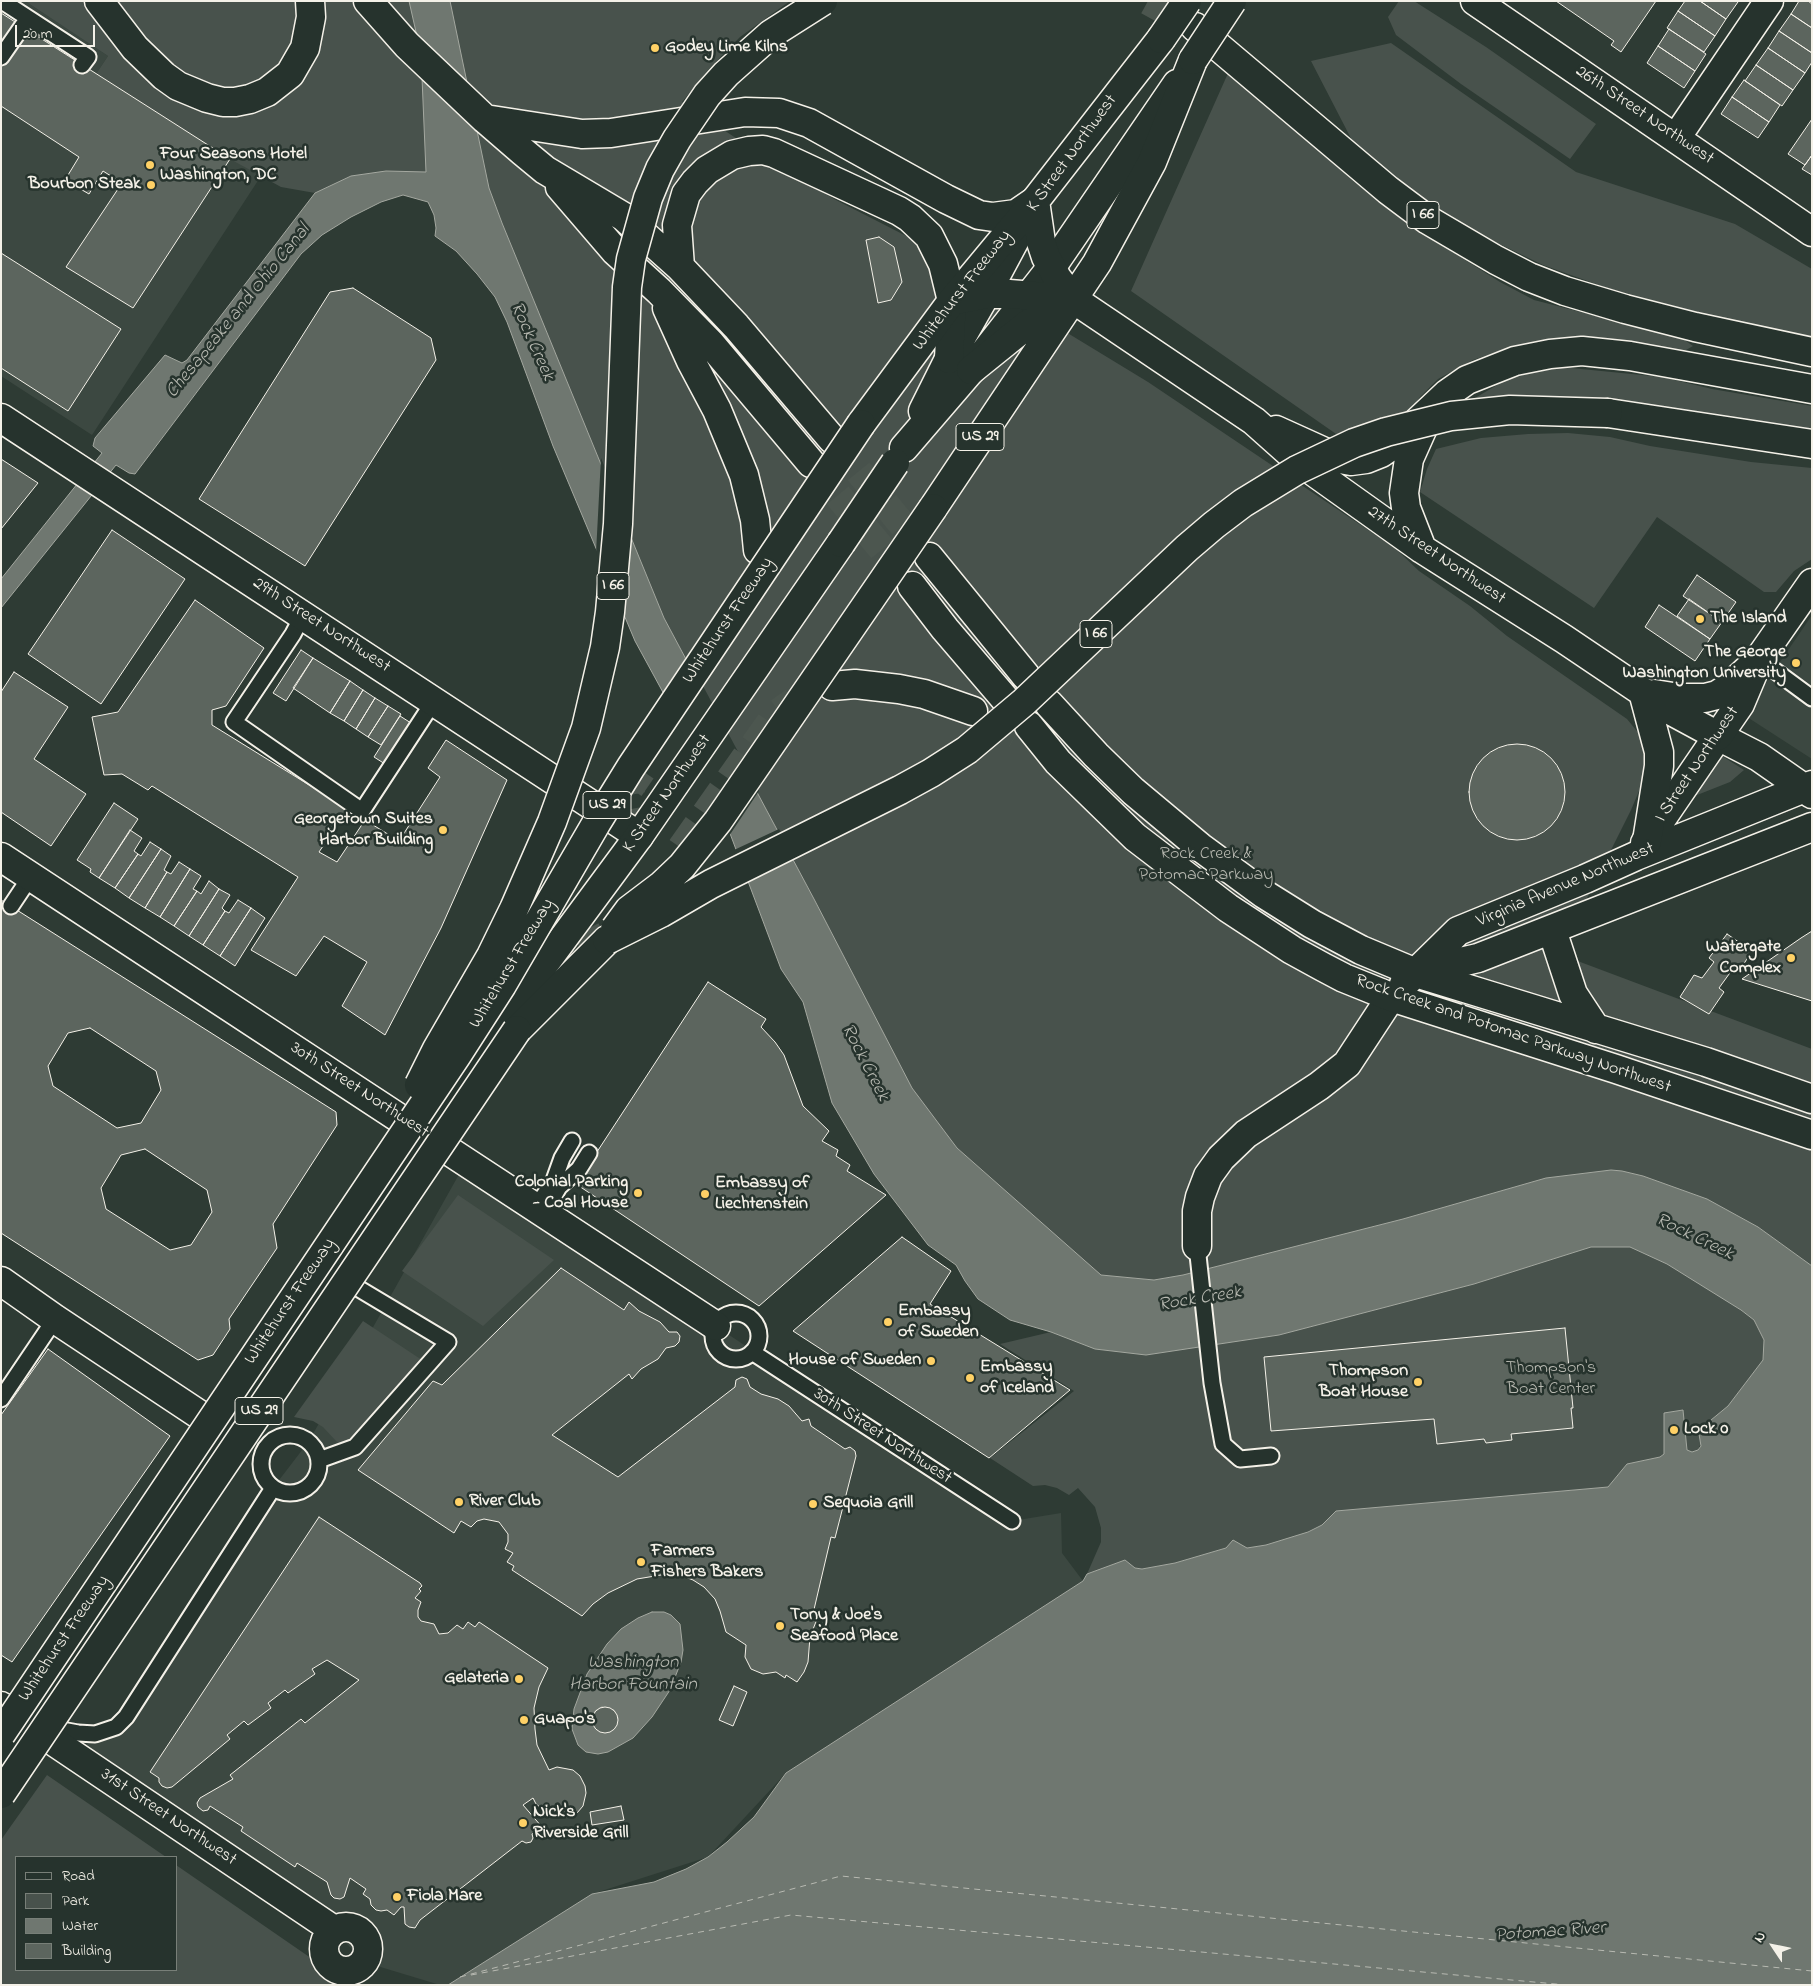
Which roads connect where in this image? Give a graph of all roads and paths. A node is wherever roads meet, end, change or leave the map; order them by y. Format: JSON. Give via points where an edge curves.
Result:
{"nodes":[{"id":1,"x":2,"y":1,"type":"edge"},
{"id":2,"x":99,"y":1,"type":"edge"},
{"id":3,"x":310,"y":1,"type":"edge"},
{"id":4,"x":368,"y":1,"type":"edge"},
{"id":5,"x":824,"y":1,"type":"edge"},
{"id":6,"x":1187,"y":1,"type":"edge"},
{"id":7,"x":1232,"y":1,"type":"edge"},
{"id":8,"x":1475,"y":1,"type":"edge"},
{"id":9,"x":1769,"y":1,"type":"edge"},
{"id":10,"x":28,"y":18,"type":"junction"},
{"id":11,"x":1195,"y":27,"type":"tunnel mouth"},
{"id":12,"x":1,"y":58,"type":"edge"},
{"id":13,"x":82,"y":65,"type":"dead end"},
{"id":14,"x":485,"y":119,"type":"junction"},
{"id":15,"x":1676,"y":138,"type":"junction"},
{"id":16,"x":1143,"y":155,"type":"junction"},
{"id":17,"x":545,"y":170,"type":"junction"},
{"id":18,"x":1035,"y":201,"type":"junction"},
{"id":19,"x":1812,"y":232,"type":"edge"},
{"id":20,"x":680,"y":267,"type":"junction"},
{"id":21,"x":1051,"y":268,"type":"junction"},
{"id":22,"x":659,"y":290,"type":"junction"},
{"id":23,"x":986,"y":294,"type":"junction"},
{"id":24,"x":1030,"y":295,"type":"junction"},
{"id":25,"x":1073,"y":299,"type":"junction"},
{"id":26,"x":952,"y":301,"type":"junction"},
{"id":27,"x":1812,"y":352,"type":"edge"},
{"id":28,"x":960,"y":365,"type":"junction"},
{"id":29,"x":1812,"y":389,"type":"edge"},
{"id":30,"x":1431,"y":409,"type":"junction"},
{"id":31,"x":1,"y":418,"type":"edge"},
{"id":32,"x":1254,"y":421,"type":"junction"},
{"id":33,"x":832,"y":438,"type":"tunnel mouth"},
{"id":34,"x":1812,"y":444,"type":"edge"},
{"id":35,"x":811,"y":463,"type":"tunnel mouth"},
{"id":36,"x":1422,"y":549,"type":"junction"},
{"id":37,"x":758,"y":550,"type":"dead end"},
{"id":38,"x":928,"y":557,"type":"tunnel mouth"},
{"id":39,"x":912,"y":586,"type":"tunnel mouth"},
{"id":40,"x":1809,"y":587,"type":"edge"},
{"id":41,"x":303,"y":615,"type":"junction"},
{"id":42,"x":1758,"y":659,"type":"junction"},
{"id":43,"x":1026,"y":676,"type":"dead end"},
{"id":44,"x":832,"y":686,"type":"dead end"},
{"id":45,"x":1643,"y":692,"type":"junction"},
{"id":46,"x":1005,"y":698,"type":"tunnel mouth"},
{"id":47,"x":1812,"y":698,"type":"edge"},
{"id":48,"x":434,"y":701,"type":"junction"},
{"id":49,"x":1049,"y":704,"type":"dead end"},
{"id":50,"x":973,"y":711,"type":"tunnel mouth"},
{"id":51,"x":1022,"y":730,"type":"tunnel mouth"},
{"id":52,"x":1718,"y":736,"type":"junction"},
{"id":53,"x":1809,"y":790,"type":"edge"},
{"id":54,"x":1812,"y":827,"type":"edge"},
{"id":55,"x":639,"y":836,"type":"junction"},
{"id":56,"x":1641,"y":848,"type":"junction"},
{"id":57,"x":1,"y":857,"type":"edge"},
{"id":58,"x":31,"y":876,"type":"junction"},
{"id":59,"x":11,"y":906,"type":"dead end"},
{"id":60,"x":1601,"y":910,"type":"junction"},
{"id":61,"x":1552,"y":930,"type":"junction"},
{"id":62,"x":607,"y":940,"type":"junction"},
{"id":63,"x":1416,"y":972,"type":"junction"},
{"id":64,"x":1390,"y":997,"type":"junction"},
{"id":65,"x":1596,"y":1029,"type":"junction"},
{"id":66,"x":1812,"y":1099,"type":"edge"},
{"id":67,"x":423,"y":1133,"type":"junction"},
{"id":68,"x":1812,"y":1135,"type":"edge"},
{"id":69,"x":572,"y":1142,"type":"dead end"},
{"id":70,"x":589,"y":1153,"type":"dead end"},
{"id":71,"x":364,"y":1193,"type":"junction"},
{"id":72,"x":540,"y":1211,"type":"junction"},
{"id":73,"x":1197,"y":1246,"type":"joint"},
{"id":74,"x":330,"y":1272,"type":"junction"},
{"id":75,"x":1,"y":1281,"type":"edge"},
{"id":76,"x":55,"y":1319,"type":"junction"},
{"id":77,"x":716,"y":1326,"type":"junction"},
{"id":78,"x":752,"y":1352,"type":"junction"},
{"id":79,"x":1,"y":1399,"type":"edge"},
{"id":80,"x":224,"y":1431,"type":"junction"},
{"id":81,"x":265,"y":1447,"type":"junction"},
{"id":82,"x":1271,"y":1456,"type":"dead end"},
{"id":83,"x":319,"y":1460,"type":"junction"},
{"id":84,"x":273,"y":1488,"type":"junction"},
{"id":85,"x":1012,"y":1521,"type":"dead end"},
{"id":86,"x":1,"y":1706,"type":"edge"},
{"id":87,"x":27,"y":1723,"type":"junction"},
{"id":88,"x":1,"y":1734,"type":"edge"},
{"id":89,"x":1,"y":1761,"type":"edge"},
{"id":90,"x":1,"y":1794,"type":"edge"},
{"id":91,"x":334,"y":1930,"type":"dead end"}],
"edges":[{"from":1,"to":10,"type":"lane"},
{"from":2,"to":3,"type":"main road","via":[[135,48],[164,76],[178,86],[207,98],[236,102],[267,92],[290,74],[305,48],[311,17]]},
{"from":4,"to":14,"type":"main road","via":[[407,45]]},
{"from":5,"to":71,"type":"main road","number":"I 66","bridge":true,"via":[[771,34],[707,95],[677,139],[648,198],[631,259],[627,287],[618,524],[610,612],[586,728],[552,822],[514,909],[437,1049]]},
{"from":6,"to":18,"type":"main road","name":"K Street Northwest","number":"US 29","bridge":true},
{"from":7,"to":16,"type":"main road","name":"K Street Northwest","number":"US 29","bridge":true,"via":[[1193,60]]},
{"from":8,"to":15,"type":"main road","name":"26th Street Northwest"},
{"from":9,"to":15,"type":"main road"},
{"from":10,"to":12,"type":"lane"},
{"from":10,"to":13,"type":"lane","via":[[88,57]]},
{"from":11,"to":27,"type":"main road","number":"I 66","via":[[1388,190],[1428,220],[1496,260],[1565,291],[1625,309]]},
{"from":14,"to":17,"type":"main road"},
{"from":14,"to":18,"type":"main road","via":[[582,134],[611,133],[745,112],[778,113],[809,123],[979,215],[1016,214]]},
{"from":15,"to":19,"type":"main road","name":"26th Street Northwest"},
{"from":16,"to":21,"type":"main road","name":"K Street Northwest"},
{"from":16,"to":25,"type":"main road","name":"K Street Northwest","number":"US 29","via":[[1098,263]]},
{"from":17,"to":20,"type":"main road","via":[[624,216]]},
{"from":17,"to":22,"type":"main road","via":[[615,251]]},
{"from":18,"to":21,"type":"main road","via":[[1041,242]]},
{"from":18,"to":23,"type":"main road","name":"K Street Northwest"},
{"from":18,"to":26,"type":"main road","name":"Whitehurst Freeway","number":"US 29"},
{"from":20,"to":26,"type":"main road","via":[[677,225],[686,194],[706,170],[732,155],[763,150],[789,158],[910,218],[928,236],[943,264]]},
{"from":20,"to":33,"type":"main road","via":[[736,326]]},
{"from":21,"to":24,"type":"main road","name":"K Street Northwest"},
{"from":21,"to":25,"type":"main road"},
{"from":22,"to":35,"type":"main road","via":[[710,343]]},
{"from":22,"to":37,"type":"main road","via":[[717,410],[744,475],[755,520]]},
{"from":23,"to":24,"type":"main road"},
{"from":23,"to":26,"type":"main road"},
{"from":23,"to":28,"type":"main road","name":"K Street Northwest"},
{"from":24,"to":25,"type":"main road"},
{"from":24,"to":28,"type":"main road","name":"K Street Northwest"},
{"from":25,"to":28,"type":"main road"},
{"from":25,"to":32,"type":"main road","name":"27th Street Northwest"},
{"from":25,"to":62,"type":"main road","name":"Whitehurst Freeway","number":"US 29","bridge":true,"via":[[718,821],[682,866],[629,910]]},
{"from":26,"to":28,"type":"main road"},
{"from":26,"to":71,"type":"main road","name":"Whitehurst Freeway","number":"US 29","bridge":true,"via":[[862,424],[631,767],[502,985]]},
{"from":28,"to":55,"type":"main road","name":"K Street Northwest","bridge":true},
{"from":29,"to":30,"type":"main road","via":[[1630,356],[1582,351],[1515,361],[1489,370],[1467,380]]},
{"from":30,"to":32,"type":"main road","via":[[1381,453],[1351,461]]},
{"from":30,"to":36,"type":"main road","via":[[1409,459],[1404,493],[1406,508]]},
{"from":31,"to":41,"type":"main road","name":"29th Street Northwest"},
{"from":32,"to":36,"type":"main road","name":"27th Street Northwest","via":[[1300,462]]},
{"from":34,"to":62,"type":"main road","number":"I 66","bridge":true,"via":[[1608,413],[1510,410],[1450,416],[1386,432],[1346,447],[1297,470],[1214,525],[1024,702],[967,750],[900,790]]},
{"from":36,"to":45,"type":"main road","name":"27th Street Northwest"},
{"from":38,"to":43,"type":"main road"},
{"from":39,"to":46,"type":"main road"},
{"from":40,"to":42,"type":"main road","name":"I Street Northwest"},
{"from":41,"to":48,"type":"main road","name":"29th Street Northwest"},
{"from":41,"to":48,"type":"lane","via":[[234,722],[362,812]]},
{"from":42,"to":45,"type":"main road","via":[[1728,688],[1705,698],[1679,698]]},
{"from":42,"to":47,"type":"lane"},
{"from":42,"to":52,"type":"main road","name":"I Street Northwest","via":[[1740,704]]},
{"from":44,"to":50,"type":"main road","via":[[855,684],[892,688],[924,694]]},
{"from":45,"to":52,"type":"main road","name":"27th Street Northwest"},
{"from":45,"to":56,"type":"main road","via":[[1659,752],[1659,766]]},
{"from":48,"to":55,"type":"main road","name":"29th Street Northwest"},
{"from":49,"to":63,"type":"main road","name":"Rock Creek and Potomac Parkway Northwest","via":[[1132,791],[1233,873],[1325,932]]},
{"from":51,"to":64,"type":"main road","name":"Rock Creek and Potomac Parkway Northwest","via":[[1135,837],[1228,908],[1322,967]]},
{"from":52,"to":53,"type":"main road","name":"27th Street Northwest","via":[[1759,757]]},
{"from":52,"to":56,"type":"main road","name":"I Street Northwest"},
{"from":53,"to":56,"type":"main road","name":"Virginia Avenue Northwest"},
{"from":54,"to":60,"type":"main road","name":"Virginia Avenue Northwest"},
{"from":55,"to":67,"type":"main road","name":"K Street Northwest"},
{"from":56,"to":60,"type":"main road","name":"I Street Northwest"},
{"from":56,"to":63,"type":"main road","name":"Virginia Avenue Northwest","via":[[1585,879],[1458,931]]},
{"from":57,"to":58,"type":"main road","name":"30th Street Northwest"},
{"from":58,"to":59,"type":"lane"},
{"from":58,"to":67,"type":"main road","name":"30th Street Northwest"},
{"from":60,"to":61,"type":"main road","name":"Virginia Avenue Northwest"},
{"from":61,"to":63,"type":"main road","name":"Virginia Avenue Northwest","via":[[1478,958]]},
{"from":61,"to":65,"type":"main road","via":[[1573,994]]},
{"from":62,"to":90,"type":"main road","name":"Whitehurst Freeway","number":"US 29","bridge":true,"via":[[517,1030]]},
{"from":63,"to":64,"type":"main road","name":"Virginia Avenue Northwest"},
{"from":63,"to":65,"type":"main road","name":"Rock Creek and Potomac Parkway Northwest"},
{"from":64,"to":68,"type":"main road","name":"Rock Creek and Potomac Parkway Northwest"},
{"from":64,"to":73,"type":"main road","name":"Virginia Avenue Northwest","via":[[1347,1064],[1246,1134],[1221,1158],[1208,1176],[1200,1197]]},
{"from":65,"to":66,"type":"main road","name":"Rock Creek and Potomac Parkway Northwest","via":[[1706,1062]]},
{"from":67,"to":72,"type":"main road","name":"30th Street Northwest"},
{"from":67,"to":74,"type":"main road","name":"K Street Northwest"},
{"from":69,"to":72,"type":"lane"},
{"from":70,"to":72,"type":"lane","via":[[579,1169]]},
{"from":71,"to":88,"type":"main road","name":"Whitehurst Freeway","number":"US 29","bridge":true},
{"from":72,"to":77,"type":"main road","name":"30th Street Northwest"},
{"from":73,"to":82,"type":"lane","via":[[1223,1444],[1240,1459]]},
{"from":74,"to":80,"type":"main road","name":"K Street Northwest"},
{"from":74,"to":83,"type":"lane","via":[[448,1342],[355,1447]]},
{"from":75,"to":76,"type":"main road"},
{"from":76,"to":79,"type":"lane"},
{"from":76,"to":80,"type":"main road"},
{"from":77,"to":78,"type":"lane","via":[[714,1341],[722,1354],[736,1359]]},
{"from":77,"to":78,"type":"lane","via":[[726,1316],[747,1316],[759,1334],[759,1342]]},
{"from":78,"to":85,"type":"lane","name":"30th Street Northwest"},
{"from":80,"to":81,"type":"lane"},
{"from":80,"to":87,"type":"main road","name":"K Street Northwest"},
{"from":81,"to":83,"type":"lane","via":[[281,1436],[300,1436],[316,1449]]},
{"from":81,"to":84,"type":"lane","via":[[262,1474]]},
{"from":83,"to":84,"type":"lane","via":[[316,1477],[302,1490],[292,1493]]},
{"from":84,"to":87,"type":"lane","via":[[126,1717],[116,1726],[95,1734]]},
{"from":86,"to":87,"type":"main road","name":"31st Street Northwest"},
{"from":87,"to":89,"type":"main road","name":"K Street Northwest"},
{"from":87,"to":91,"type":"main road","name":"31st Street Northwest"}]}
